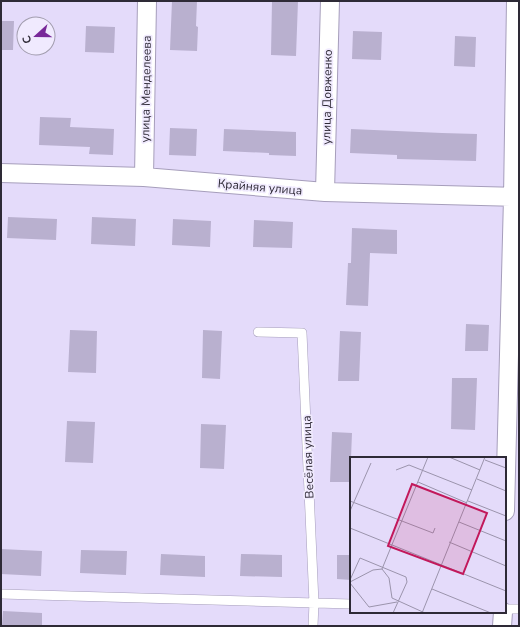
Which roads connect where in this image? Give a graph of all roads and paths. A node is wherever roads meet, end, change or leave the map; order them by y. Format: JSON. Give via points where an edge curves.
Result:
{"nodes":[{"id":1,"x":147,"y":1,"type":"edge"},
{"id":2,"x":330,"y":1,"type":"edge"},
{"id":3,"x":516,"y":1,"type":"edge"},
{"id":4,"x":1,"y":173,"type":"edge"},
{"id":5,"x":144,"y":177,"type":"junction"},
{"id":6,"x":325,"y":192,"type":"junction"},
{"id":7,"x":516,"y":197,"type":"edge"},
{"id":8,"x":258,"y":332,"type":"dead end"},
{"id":9,"x":506,"y":483,"type":"edge"},
{"id":10,"x":1,"y":594,"type":"edge"},
{"id":11,"x":314,"y":603,"type":"junction"},
{"id":12,"x":350,"y":604,"type":"edge"},
{"id":13,"x":506,"y":609,"type":"edge"},
{"id":14,"x":519,"y":609,"type":"edge"},
{"id":15,"x":503,"y":613,"type":"edge"},
{"id":16,"x":313,"y":626,"type":"edge"},
{"id":17,"x":502,"y":626,"type":"edge"}],
"edges":[{"from":1,"to":5,"type":"street","name":"улица Менделеева"},
{"from":2,"to":6,"type":"street","name":"улица Довженко"},
{"from":3,"to":7,"type":"street"},
{"from":4,"to":5,"type":"street","name":"Крайняя улица"},
{"from":5,"to":6,"type":"street","name":"Крайняя улица"},
{"from":6,"to":7,"type":"street","name":"Крайняя улица"},
{"from":7,"to":9,"type":"street"},
{"from":8,"to":11,"type":"lane","name":"Весёлая улица","via":[[302,333]]},
{"from":10,"to":11,"type":"lane"},
{"from":11,"to":12,"type":"lane"},
{"from":11,"to":16,"type":"lane","name":"Весёлая улица"},
{"from":13,"to":14,"type":"lane"},
{"from":15,"to":17,"type":"street"}]}
